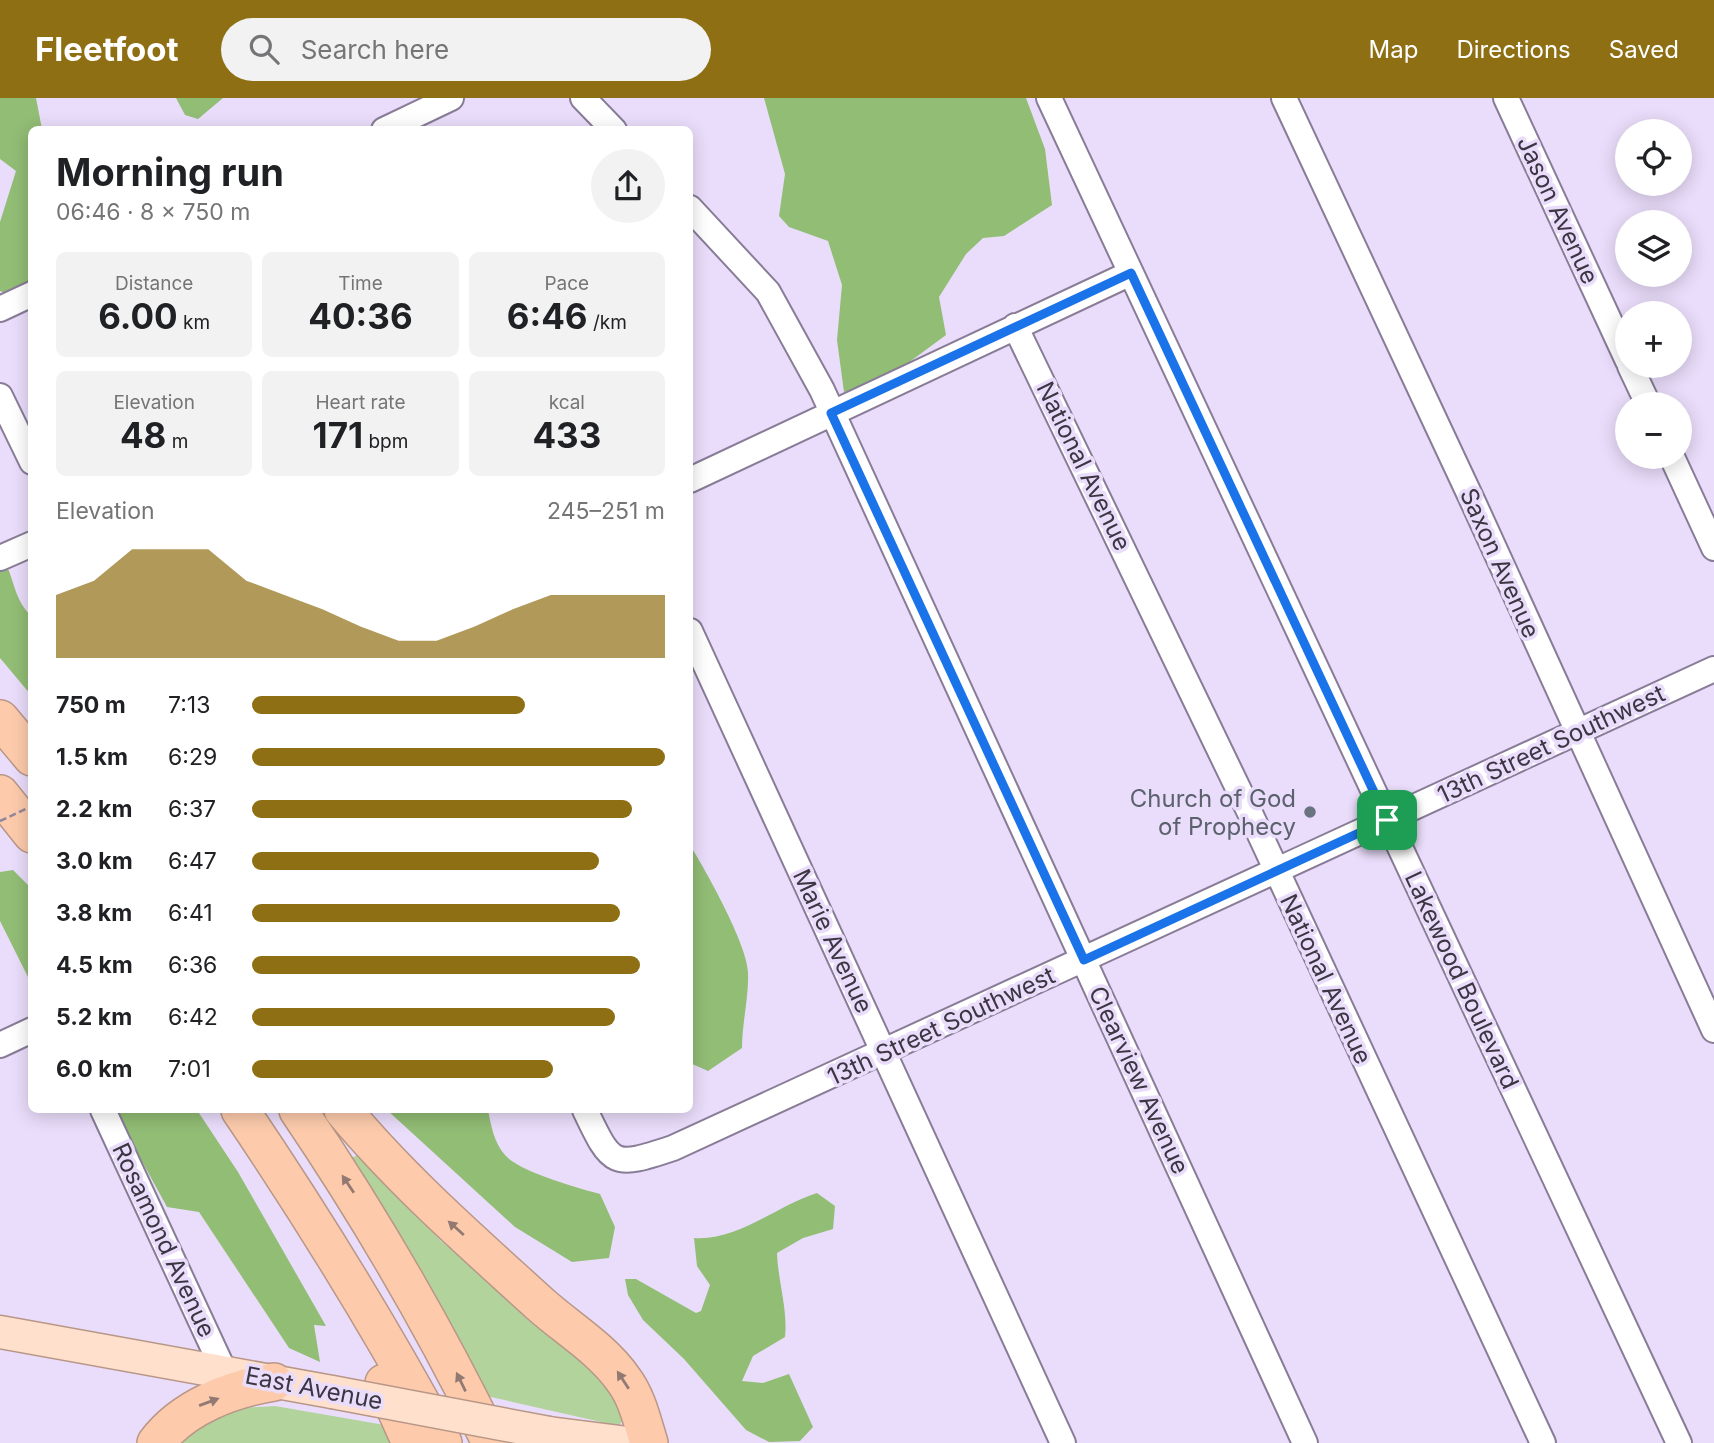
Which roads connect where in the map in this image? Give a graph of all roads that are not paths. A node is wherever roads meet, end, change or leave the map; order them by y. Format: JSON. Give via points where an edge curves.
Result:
{"nodes":[{"id":1,"x":451,"y":98,"type":"edge"},
{"id":2,"x":583,"y":98,"type":"edge"},
{"id":3,"x":1284,"y":98,"type":"edge"},
{"id":4,"x":1506,"y":98,"type":"edge"},
{"id":5,"x":1055,"y":100,"type":"edge"},
{"id":6,"x":392,"y":126,"type":"edge"},
{"id":7,"x":610,"y":126,"type":"edge"},
{"id":8,"x":698,"y":230,"type":"edge"},
{"id":9,"x":1131,"y":273,"type":"junction"},
{"id":10,"x":28,"y":296,"type":"edge"},
{"id":11,"x":0,"y":309,"type":"edge"},
{"id":12,"x":1016,"y":326,"type":"junction"},
{"id":13,"x":1615,"y":333,"type":"edge"},
{"id":14,"x":0,"y":396,"type":"edge"},
{"id":15,"x":831,"y":413,"type":"junction"},
{"id":16,"x":28,"y":454,"type":"edge"},
{"id":17,"x":1678,"y":469,"type":"edge"},
{"id":18,"x":693,"y":479,"type":"edge"},
{"id":19,"x":28,"y":546,"type":"edge"},
{"id":20,"x":1714,"y":548,"type":"edge"},
{"id":21,"x":0,"y":558,"type":"edge"},
{"id":22,"x":693,"y":638,"type":"edge"},
{"id":23,"x":1714,"y":669,"type":"edge"},
{"id":24,"x":0,"y":719,"type":"edge"},
{"id":25,"x":1577,"y":733,"type":"junction"},
{"id":26,"x":28,"y":750,"type":"edge"},
{"id":27,"x":0,"y":794,"type":"edge"},
{"id":28,"x":1387,"y":820,"type":"junction"},
{"id":29,"x":28,"y":829,"type":"edge"},
{"id":30,"x":1276,"y":871,"type":"junction"},
{"id":31,"x":1084,"y":960,"type":"junction"},
{"id":32,"x":1714,"y":1030,"type":"edge"},
{"id":33,"x":28,"y":1032,"type":"edge"},
{"id":34,"x":0,"y":1045,"type":"edge"},
{"id":35,"x":884,"y":1053,"type":"junction"},
{"id":36,"x":104,"y":1113,"type":"edge"},
{"id":37,"x":241,"y":1113,"type":"edge"},
{"id":38,"x":241,"y":1113,"type":"edge"},
{"id":39,"x":300,"y":1113,"type":"edge"},
{"id":40,"x":346,"y":1113,"type":"edge"},
{"id":41,"x":587,"y":1113,"type":"edge"},
{"id":42,"x":0,"y":1332,"type":"edge"},
{"id":43,"x":224,"y":1371,"type":"junction"},
{"id":44,"x":274,"y":1382,"type":"junction"},
{"id":45,"x":156,"y":1443,"type":"edge"},
{"id":46,"x":411,"y":1443,"type":"edge"},
{"id":47,"x":443,"y":1443,"type":"edge"},
{"id":48,"x":491,"y":1443,"type":"edge"},
{"id":49,"x":628,"y":1443,"type":"edge"},
{"id":50,"x":649,"y":1443,"type":"edge"},
{"id":51,"x":1063,"y":1443,"type":"edge"},
{"id":52,"x":1305,"y":1443,"type":"edge"},
{"id":53,"x":1543,"y":1443,"type":"edge"},
{"id":54,"x":1679,"y":1443,"type":"edge"}],
"edges":[{"from":1,"to":6,"type":"street"},
{"from":2,"to":7,"type":"street"},
{"from":3,"to":25,"type":"street","name":"Saxon Avenue"},
{"from":4,"to":13,"type":"street","name":"Jason Avenue"},
{"from":5,"to":9,"type":"street","name":"Lakewood Boulevard"},
{"from":8,"to":15,"type":"street","name":"Clearview Avenue","via":[[768,292]]},
{"from":9,"to":12,"type":"street"},
{"from":9,"to":28,"type":"street","name":"Lakewood Boulevard"},
{"from":10,"to":11,"type":"street"},
{"from":12,"to":15,"type":"street"},
{"from":12,"to":30,"type":"street","name":"National Avenue"},
{"from":14,"to":16,"type":"street"},
{"from":15,"to":18,"type":"street"},
{"from":15,"to":31,"type":"street","name":"Clearview Avenue"},
{"from":17,"to":20,"type":"street"},
{"from":19,"to":21,"type":"street"},
{"from":22,"to":35,"type":"street","name":"Marie Avenue"},
{"from":23,"to":25,"type":"street","name":"13th Street Southwest"},
{"from":24,"to":26,"type":"highway"},
{"from":25,"to":28,"type":"street","name":"13th Street Southwest"},
{"from":25,"to":32,"type":"street","name":"Saxon Avenue"},
{"from":27,"to":29,"type":"highway"},
{"from":28,"to":30,"type":"street","name":"13th Street Southwest"},
{"from":28,"to":54,"type":"street","name":"Lakewood Boulevard"},
{"from":30,"to":31,"type":"street","name":"13th Street Southwest"},
{"from":30,"to":53,"type":"street","name":"National Avenue"},
{"from":31,"to":35,"type":"street","name":"13th Street Southwest"},
{"from":31,"to":52,"type":"street","name":"Clearview Avenue"},
{"from":33,"to":34,"type":"street"},
{"from":35,"to":41,"type":"street","name":"13th Street Southwest","via":[[673,1148],[622,1162],[608,1153]]},
{"from":35,"to":51,"type":"street","name":"Marie Avenue"},
{"from":36,"to":43,"type":"street","name":"Rosamond Avenue"},
{"from":37,"to":46,"type":"highway"},
{"from":38,"to":47,"type":"highway","via":[[355,1285]]},
{"from":48,"to":39,"type":"highway","one_way":true,"via":[[438,1334],[355,1194]]},
{"from":50,"to":40,"type":"highway","one_way":true,"via":[[637,1405],[609,1360],[556,1319],[441,1214]]},
{"from":42,"to":43,"type":"main road","name":"East Avenue"},
{"from":43,"to":44,"type":"main road","name":"East Avenue"},
{"from":45,"to":44,"type":"highway","one_way":true,"via":[[199,1406]]},
{"from":44,"to":49,"type":"main road","name":"East Avenue","bridge":true,"via":[[549,1433]]}]}
